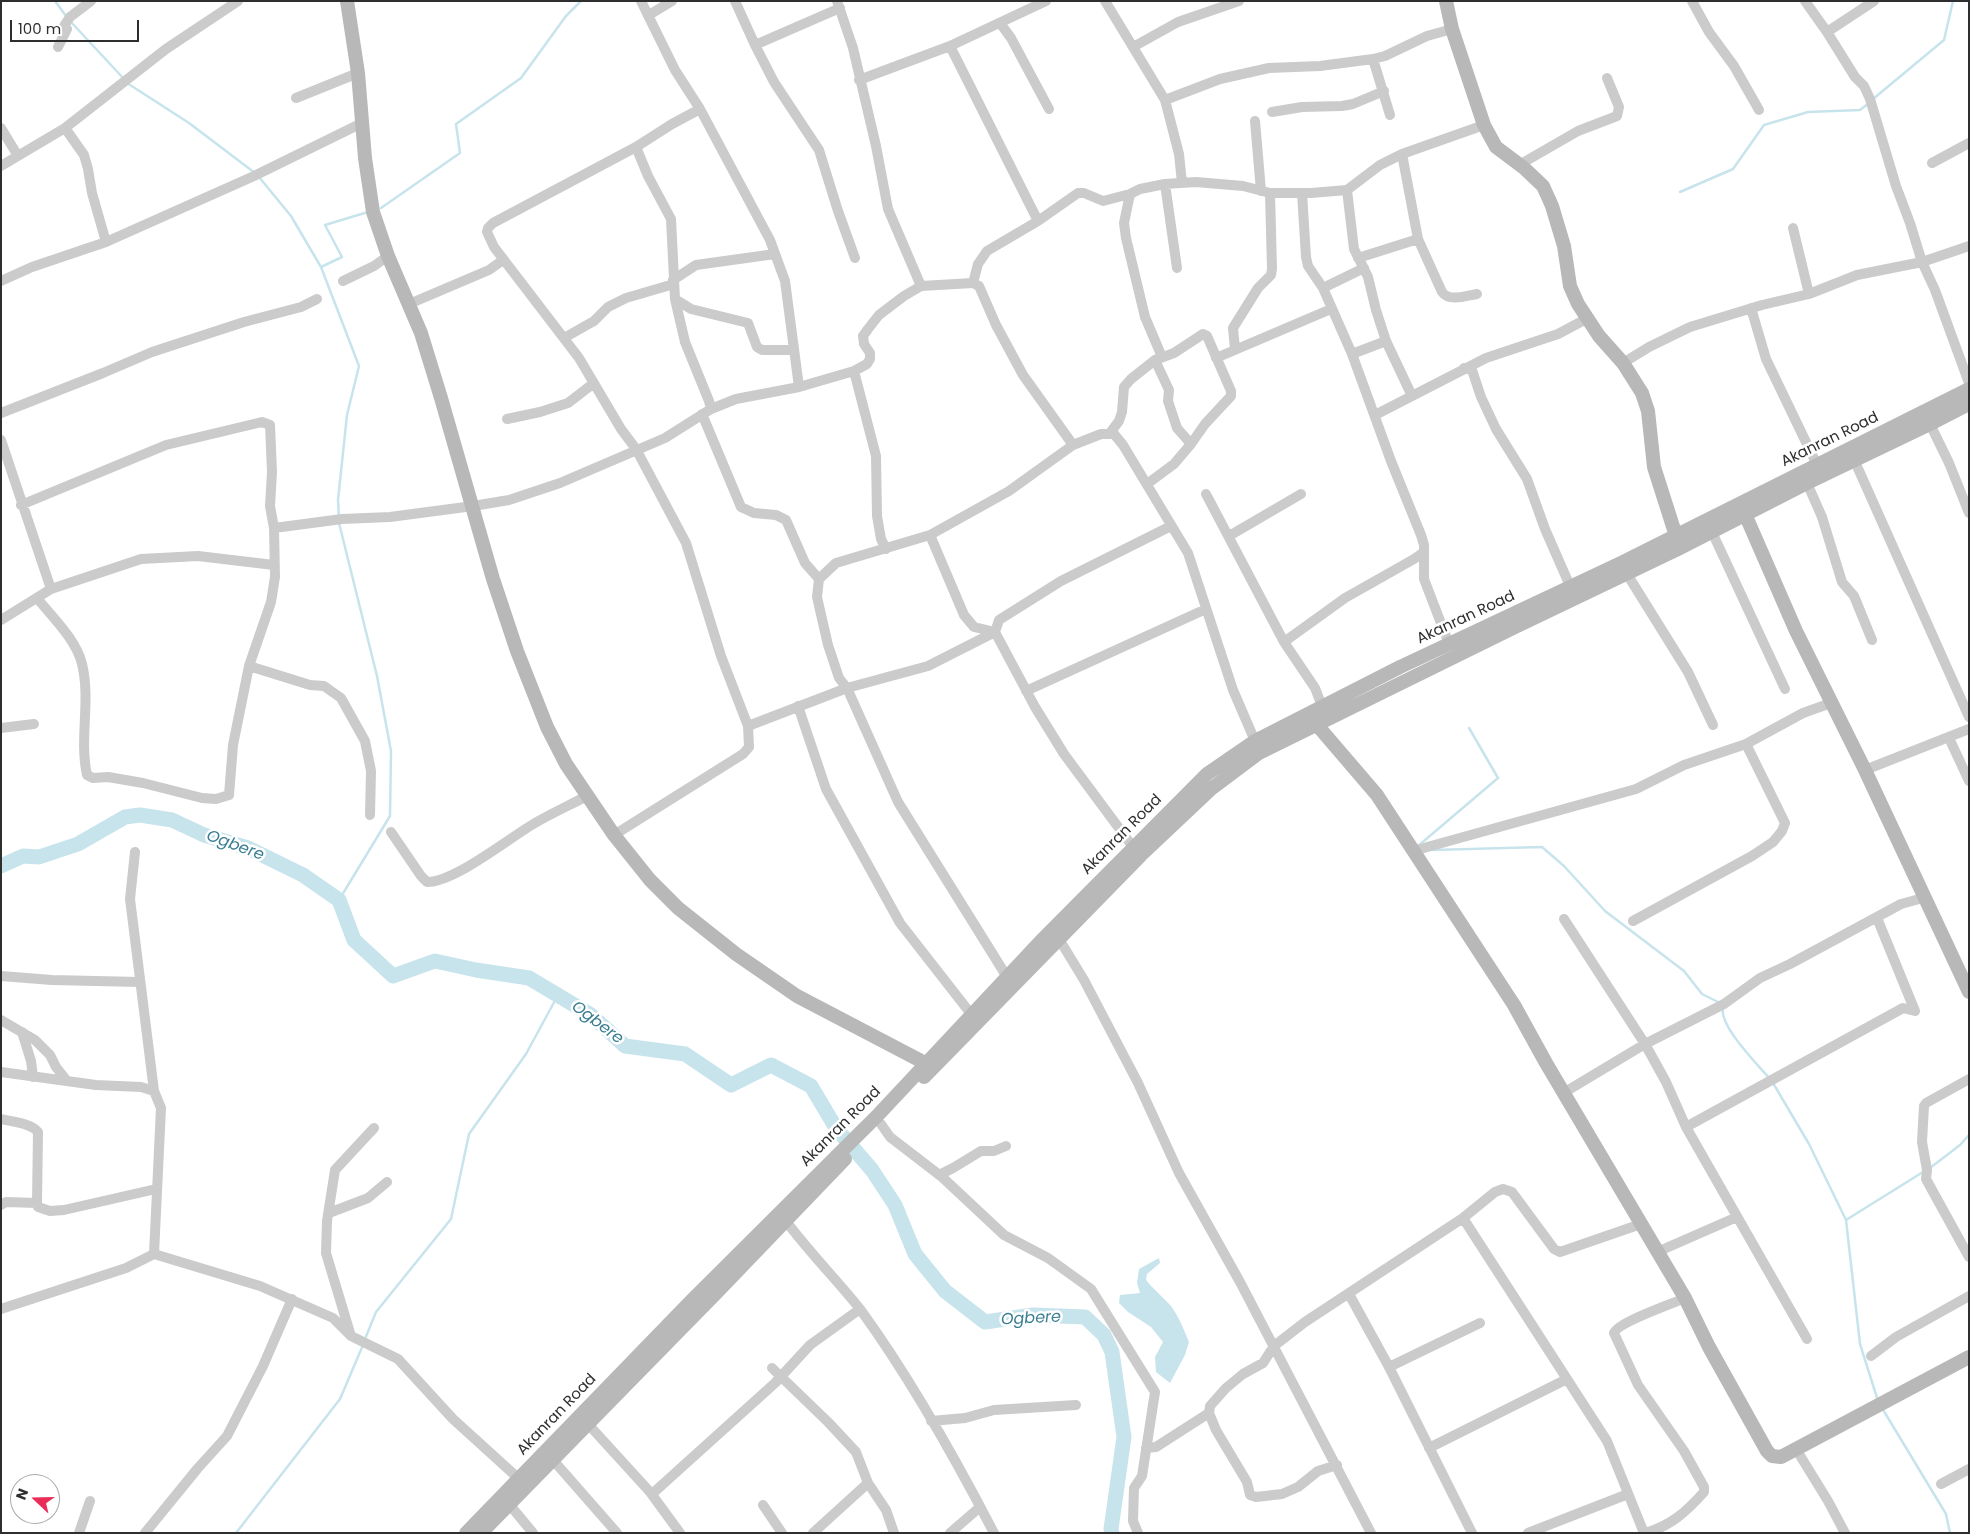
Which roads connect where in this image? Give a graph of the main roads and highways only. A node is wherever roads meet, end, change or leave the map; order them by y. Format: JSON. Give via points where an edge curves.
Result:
{"nodes":[{"id":1,"x":347,"y":1,"type":"edge"},
{"id":2,"x":1446,"y":1,"type":"edge"},
{"id":3,"x":1969,"y":389,"type":"edge"},
{"id":4,"x":1969,"y":404,"type":"edge"},
{"id":5,"x":1852,"y":455,"type":"junction"},
{"id":6,"x":1745,"y":514,"type":"junction"},
{"id":7,"x":1676,"y":536,"type":"junction"},
{"id":8,"x":1348,"y":693,"type":"junction"},
{"id":9,"x":1352,"y":707,"type":"junction"},
{"id":10,"x":1317,"y":725,"type":"junction"},
{"id":11,"x":1969,"y":992,"type":"edge"},
{"id":12,"x":924,"y":1063,"type":"junction"},
{"id":13,"x":855,"y":1142,"type":"junction"},
{"id":14,"x":842,"y":1155,"type":"junction"},
{"id":15,"x":697,"y":1304,"type":"junction"},
{"id":16,"x":1969,"y":1357,"type":"edge"},
{"id":17,"x":466,"y":1533,"type":"edge"},
{"id":18,"x":481,"y":1533,"type":"edge"}],
"edges":[{"from":1,"to":12,"type":"main road","via":[[373,212],[420,333],[517,652],[566,764],[614,835],[650,880],[678,908],[736,954],[804,1000]]},
{"from":2,"to":7,"type":"main road","via":[[1484,125],[1496,147],[1542,186],[1552,206],[1564,246],[1570,286],[1599,336],[1623,363],[1642,393],[1648,411],[1654,467]]},
{"from":3,"to":5,"type":"main road","name":"Akanran Road"},
{"from":4,"to":5,"type":"main road","name":"Akanran Road","via":[[1930,424]]},
{"from":5,"to":6,"type":"main road","name":"Akanran Road","via":[[1807,483]]},
{"from":5,"to":7,"type":"main road","name":"Akanran Road","via":[[1817,465]]},
{"from":6,"to":9,"type":"main road","name":"Akanran Road"},
{"from":6,"to":11,"type":"main road","via":[[1796,631]]},
{"from":7,"to":8,"type":"main road","name":"Akanran Road"},
{"from":8,"to":9,"type":"main road"},
{"from":8,"to":12,"type":"main road","name":"Akanran Road","via":[[1255,741],[1207,774]]},
{"from":9,"to":10,"type":"main road","name":"Akanran Road"},
{"from":10,"to":13,"type":"main road","name":"Akanran Road","via":[[1259,753],[1210,789],[931,1069],[881,1124]]},
{"from":10,"to":16,"type":"main road","via":[[1377,795],[1509,997],[1685,1298],[1767,1452],[1781,1457]]},
{"from":12,"to":13,"type":"main road","name":"Akanran Road"},
{"from":13,"to":14,"type":"main road","name":"Akanran Road"},
{"from":14,"to":15,"type":"main road","name":"Akanran Road"},
{"from":14,"to":15,"type":"main road","name":"Akanran Road","via":[[786,1221]]},
{"from":15,"to":17,"type":"main road","name":"Akanran Road"},
{"from":15,"to":18,"type":"main road","name":"Akanran Road","via":[[588,1424]]}]}
